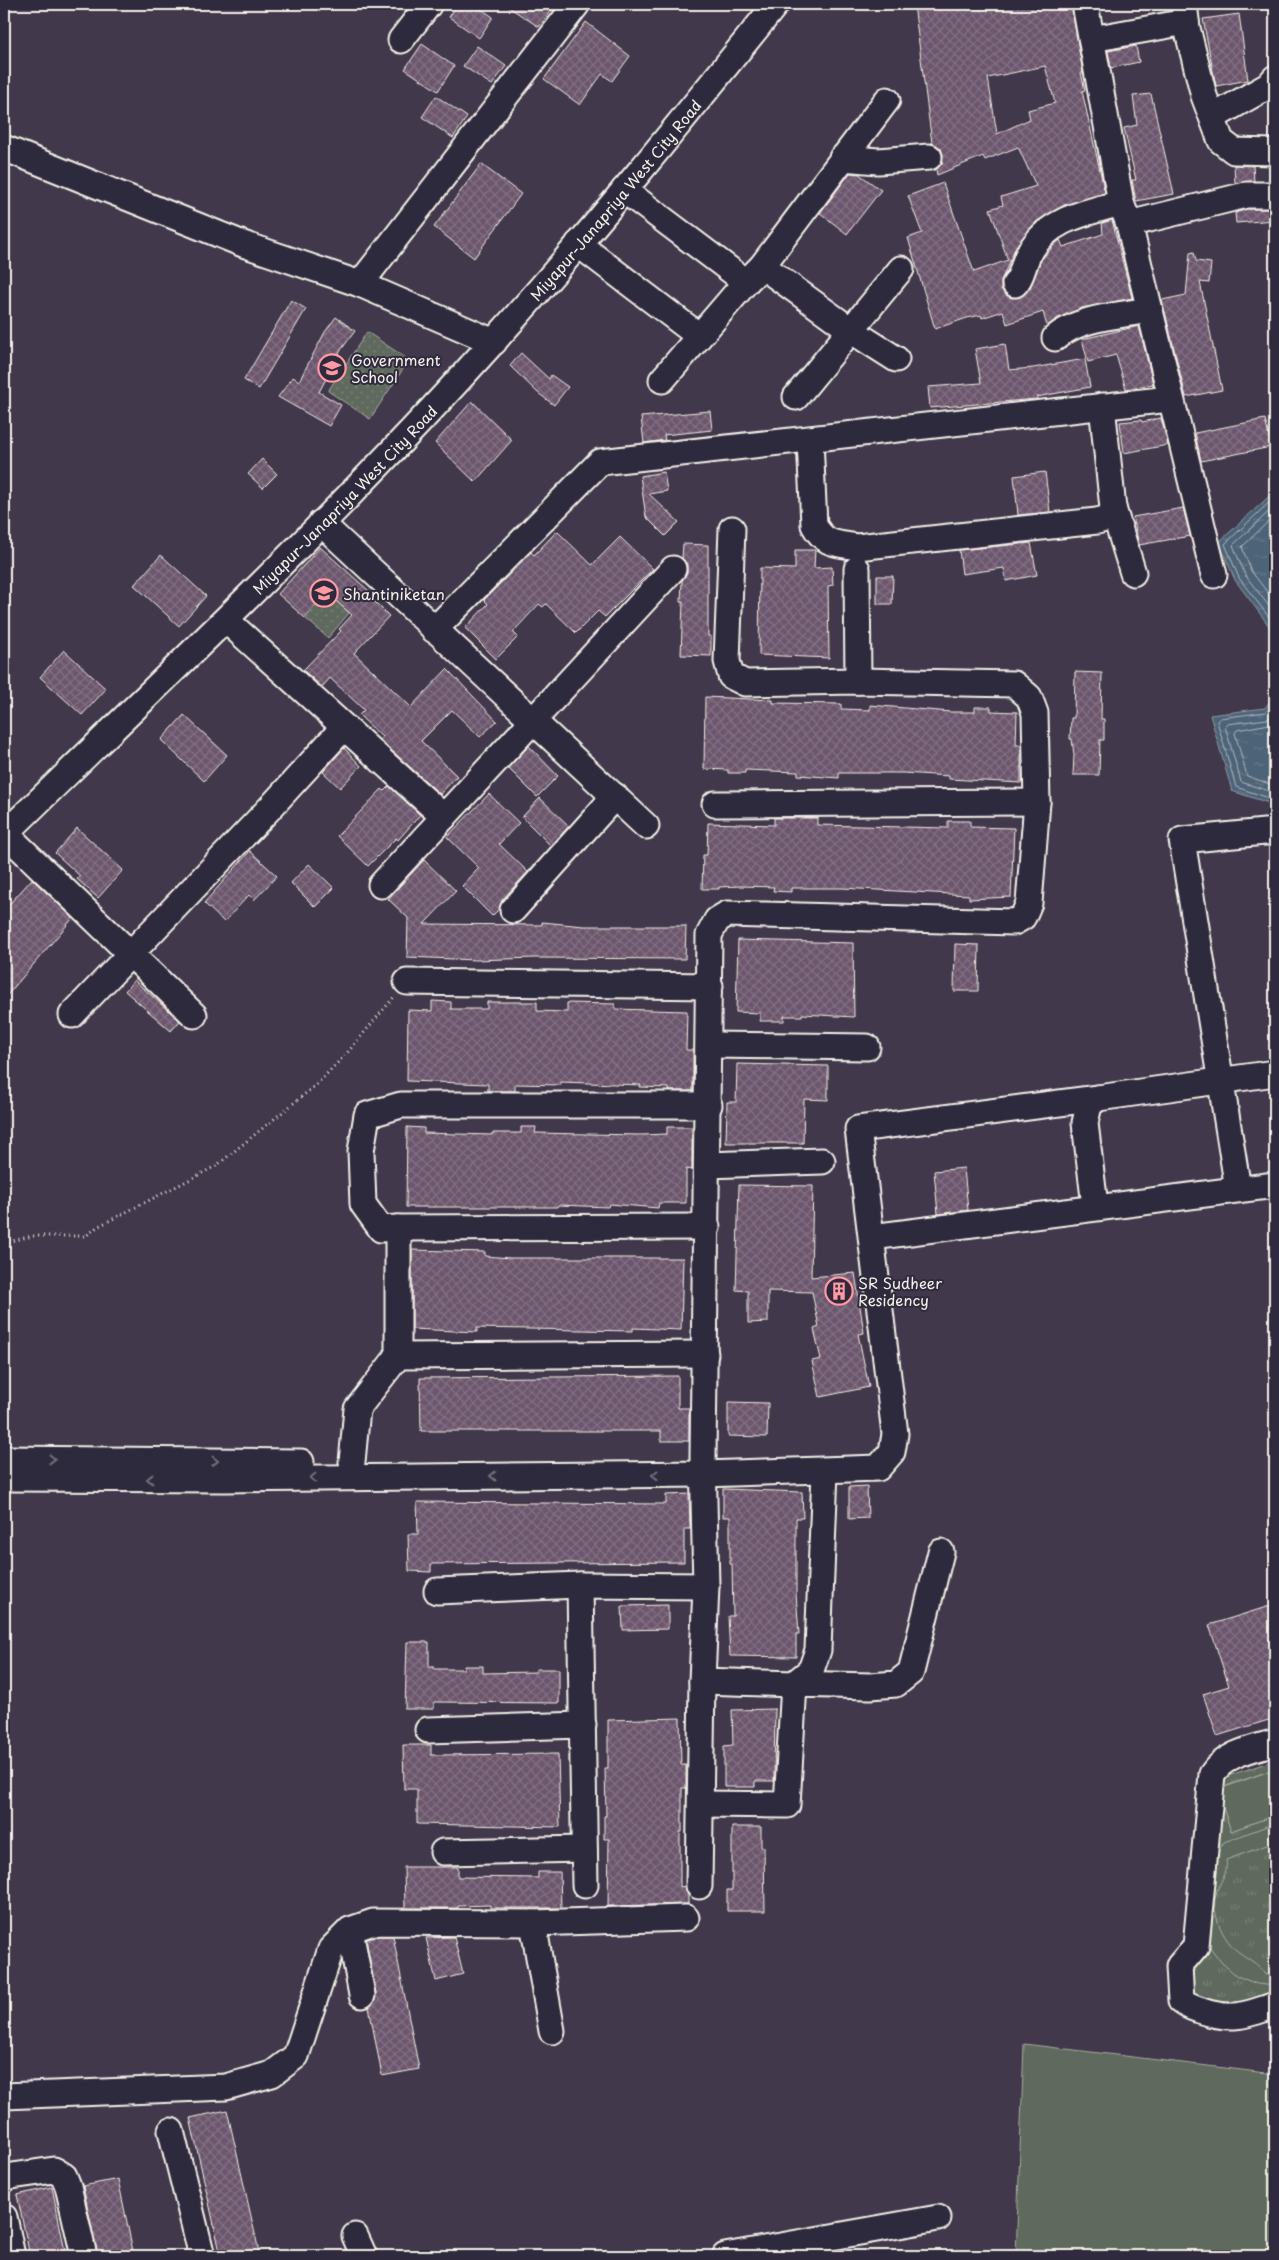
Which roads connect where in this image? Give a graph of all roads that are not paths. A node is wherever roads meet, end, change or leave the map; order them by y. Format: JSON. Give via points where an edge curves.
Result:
{"nodes":[{"id":1,"x":429,"y":4,"type":"edge"},
{"id":2,"x":577,"y":4,"type":"edge"},
{"id":3,"x":776,"y":4,"type":"edge"},
{"id":4,"x":1085,"y":4,"type":"edge"},
{"id":5,"x":1185,"y":13,"type":"edge"},
{"id":6,"x":1092,"y":39,"type":"junction"},
{"id":7,"x":400,"y":40,"type":"dead end"},
{"id":8,"x":1275,"y":78,"type":"edge"},
{"id":9,"x":887,"y":100,"type":"dead end"},
{"id":10,"x":1213,"y":117,"type":"junction"},
{"id":11,"x":4,"y":148,"type":"edge"},
{"id":12,"x":1275,"y":152,"type":"edge"},
{"id":13,"x":929,"y":157,"type":"dead end"},
{"id":14,"x":842,"y":158,"type":"junction"},
{"id":15,"x":624,"y":190,"type":"junction"},
{"id":16,"x":1275,"y":195,"type":"edge"},
{"id":17,"x":1125,"y":213,"type":"junction"},
{"id":18,"x":578,"y":244,"type":"junction"},
{"id":19,"x":901,"y":269,"type":"dead end"},
{"id":20,"x":754,"y":274,"type":"junction"},
{"id":21,"x":360,"y":284,"type":"junction"},
{"id":22,"x":1015,"y":284,"type":"dead end"},
{"id":23,"x":1149,"y":310,"type":"junction"},
{"id":24,"x":852,"y":331,"type":"junction"},
{"id":25,"x":699,"y":336,"type":"junction"},
{"id":26,"x":1055,"y":338,"type":"dead end"},
{"id":27,"x":494,"y":342,"type":"junction"},
{"id":28,"x":896,"y":359,"type":"dead end"},
{"id":29,"x":662,"y":380,"type":"dead end"},
{"id":30,"x":796,"y":397,"type":"dead end"},
{"id":31,"x":1170,"y":399,"type":"junction"},
{"id":32,"x":1102,"y":406,"type":"junction"},
{"id":33,"x":810,"y":440,"type":"junction"},
{"id":34,"x":1113,"y":508,"type":"junction"},
{"id":35,"x":321,"y":524,"type":"junction"},
{"id":36,"x":732,"y":529,"type":"dead end"},
{"id":37,"x":673,"y":569,"type":"dead end"},
{"id":38,"x":857,"y":569,"type":"dead end"},
{"id":39,"x":1132,"y":573,"type":"dead end"},
{"id":40,"x":1214,"y":575,"type":"dead end"},
{"id":41,"x":226,"y":620,"type":"junction"},
{"id":42,"x":434,"y":630,"type":"junction"},
{"id":43,"x":858,"y":681,"type":"junction"},
{"id":44,"x":533,"y":720,"type":"junction"},
{"id":45,"x":344,"y":727,"type":"junction"},
{"id":46,"x":614,"y":796,"type":"junction"},
{"id":47,"x":1038,"y":802,"type":"junction"},
{"id":48,"x":716,"y":804,"type":"dead end"},
{"id":49,"x":444,"y":817,"type":"junction"},
{"id":50,"x":646,"y":826,"type":"dead end"},
{"id":51,"x":1275,"y":831,"type":"edge"},
{"id":52,"x":5,"y":834,"type":"edge"},
{"id":53,"x":381,"y":885,"type":"dead end"},
{"id":54,"x":513,"y":910,"type":"dead end"},
{"id":55,"x":130,"y":954,"type":"junction"},
{"id":56,"x":408,"y":982,"type":"road end"},
{"id":57,"x":710,"y":986,"type":"junction"},
{"id":58,"x":72,"y":1015,"type":"dead end"},
{"id":59,"x":194,"y":1015,"type":"dead end"},
{"id":60,"x":710,"y":1045,"type":"junction"},
{"id":61,"x":867,"y":1047,"type":"dead end"},
{"id":62,"x":1275,"y":1073,"type":"edge"},
{"id":63,"x":1220,"y":1080,"type":"junction"},
{"id":64,"x":1098,"y":1098,"type":"junction"},
{"id":65,"x":709,"y":1105,"type":"junction"},
{"id":66,"x":822,"y":1162,"type":"dead end"},
{"id":67,"x":708,"y":1164,"type":"junction"},
{"id":68,"x":1275,"y":1185,"type":"edge"},
{"id":69,"x":1238,"y":1189,"type":"junction"},
{"id":70,"x":1096,"y":1206,"type":"junction"},
{"id":71,"x":707,"y":1227,"type":"junction"},
{"id":72,"x":398,"y":1228,"type":"junction"},
{"id":73,"x":872,"y":1237,"type":"junction"},
{"id":74,"x":705,"y":1354,"type":"junction"},
{"id":75,"x":398,"y":1356,"type":"junction"},
{"id":76,"x":4,"y":1458,"type":"edge"},
{"id":77,"x":352,"y":1462,"type":"junction"},
{"id":78,"x":704,"y":1466,"type":"junction"},
{"id":79,"x":825,"y":1471,"type":"junction"},
{"id":80,"x":4,"y":1478,"type":"edge"},
{"id":81,"x":940,"y":1552,"type":"dead end"},
{"id":82,"x":580,"y":1586,"type":"junction"},
{"id":83,"x":706,"y":1586,"type":"junction"},
{"id":84,"x":437,"y":1590,"type":"dead end"},
{"id":85,"x":702,"y":1681,"type":"junction"},
{"id":86,"x":794,"y":1684,"type":"junction"},
{"id":87,"x":583,"y":1724,"type":"junction"},
{"id":88,"x":428,"y":1730,"type":"dead end"},
{"id":89,"x":1275,"y":1742,"type":"edge"},
{"id":90,"x":701,"y":1804,"type":"junction"},
{"id":91,"x":584,"y":1849,"type":"junction"},
{"id":92,"x":443,"y":1852,"type":"dead end"},
{"id":93,"x":585,"y":1885,"type":"dead end"},
{"id":94,"x":699,"y":1886,"type":"dead end"},
{"id":95,"x":686,"y":1918,"type":"dead end"},
{"id":96,"x":533,"y":1923,"type":"junction"},
{"id":97,"x":350,"y":1930,"type":"junction"},
{"id":98,"x":362,"y":1995,"type":"dead end"},
{"id":99,"x":1275,"y":2005,"type":"edge"},
{"id":100,"x":552,"y":2031,"type":"dead end"},
{"id":101,"x":4,"y":2096,"type":"edge"},
{"id":102,"x":171,"y":2131,"type":"dead end"},
{"id":103,"x":4,"y":2180,"type":"edge"},
{"id":104,"x":4,"y":2217,"type":"edge"},
{"id":105,"x":938,"y":2218,"type":"dead end"},
{"id":106,"x":12,"y":2256,"type":"edge"},
{"id":107,"x":84,"y":2256,"type":"edge"},
{"id":108,"x":202,"y":2256,"type":"edge"},
{"id":109,"x":726,"y":2256,"type":"edge"}],
"edges":[{"from":1,"to":7,"type":"street"},
{"from":2,"to":21,"type":"street"},
{"from":3,"to":15,"type":"street","name":"Miyapur-Janapriya West City Road"},
{"from":4,"to":6,"type":"street"},
{"from":5,"to":6,"type":"street"},
{"from":5,"to":10,"type":"street","via":[[1204,96]]},
{"from":6,"to":17,"type":"street"},
{"from":8,"to":10,"type":"street","via":[[1268,86]]},
{"from":9,"to":14,"type":"street"},
{"from":10,"to":12,"type":"street","via":[[1221,141],[1234,151]]},
{"from":11,"to":21,"type":"street","via":[[243,244]]},
{"from":13,"to":14,"type":"street","via":[[878,161]]},
{"from":14,"to":20,"type":"street"},
{"from":15,"to":18,"type":"street","name":"Miyapur-Janapriya West City Road"},
{"from":15,"to":20,"type":"street"},
{"from":16,"to":17,"type":"street","via":[[1246,195]]},
{"from":17,"to":22,"type":"street","via":[[1064,219],[1051,227],[1029,253]]},
{"from":17,"to":23,"type":"street"},
{"from":18,"to":25,"type":"street"},
{"from":18,"to":27,"type":"street","name":"Miyapur-Janapriya West City Road"},
{"from":19,"to":24,"type":"street"},
{"from":20,"to":24,"type":"street"},
{"from":20,"to":25,"type":"street"},
{"from":21,"to":27,"type":"street"},
{"from":23,"to":26,"type":"street","via":[[1082,323]]},
{"from":23,"to":31,"type":"street"},
{"from":24,"to":28,"type":"street"},
{"from":24,"to":30,"type":"street"},
{"from":25,"to":29,"type":"street"},
{"from":27,"to":35,"type":"street","name":"Miyapur-Janapriya West City Road"},
{"from":31,"to":32,"type":"street"},
{"from":31,"to":40,"type":"street"},
{"from":32,"to":33,"type":"street"},
{"from":32,"to":34,"type":"street"},
{"from":33,"to":34,"type":"street","via":[[814,526],[829,542],[857,547],[1097,521],[1109,518]]},
{"from":33,"to":42,"type":"street","via":[[600,462]]},
{"from":34,"to":39,"type":"street"},
{"from":35,"to":41,"type":"street","name":"Miyapur-Janapriya West City Road"},
{"from":35,"to":42,"type":"street"},
{"from":36,"to":43,"type":"street","via":[[726,661],[731,676],[745,684]]},
{"from":37,"to":44,"type":"street"},
{"from":38,"to":43,"type":"street"},
{"from":41,"to":45,"type":"street"},
{"from":41,"to":52,"type":"street","name":"Miyapur-Janapriya West City Road"},
{"from":42,"to":44,"type":"street"},
{"from":43,"to":47,"type":"street","via":[[1014,684],[1029,697],[1036,713]]},
{"from":44,"to":46,"type":"street"},
{"from":44,"to":49,"type":"street"},
{"from":45,"to":49,"type":"street"},
{"from":45,"to":55,"type":"street"},
{"from":46,"to":50,"type":"street"},
{"from":46,"to":54,"type":"street"},
{"from":47,"to":48,"type":"street"},
{"from":47,"to":57,"type":"street","via":[[1029,903],[1023,917],[1014,922],[727,914],[717,920],[709,935]]},
{"from":49,"to":53,"type":"street"},
{"from":51,"to":63,"type":"street","via":[[1182,840]]},
{"from":52,"to":55,"type":"street"},
{"from":55,"to":58,"type":"street"},
{"from":55,"to":59,"type":"street"},
{"from":56,"to":57,"type":"street"},
{"from":57,"to":60,"type":"street"},
{"from":60,"to":61,"type":"street"},
{"from":60,"to":65,"type":"street"},
{"from":62,"to":63,"type":"street"},
{"from":63,"to":64,"type":"street"},
{"from":63,"to":69,"type":"street"},
{"from":64,"to":70,"type":"street","via":[[1089,1105],[1085,1123]]},
{"from":64,"to":73,"type":"street","via":[[858,1129]]},
{"from":65,"to":67,"type":"street"},
{"from":65,"to":72,"type":"street","via":[[401,1105],[367,1115],[361,1152],[363,1204],[381,1229]]},
{"from":66,"to":67,"type":"street"},
{"from":67,"to":71,"type":"street"},
{"from":68,"to":69,"type":"street"},
{"from":69,"to":70,"type":"street"},
{"from":70,"to":73,"type":"street"},
{"from":71,"to":72,"type":"street"},
{"from":71,"to":74,"type":"street"},
{"from":72,"to":75,"type":"street"},
{"from":73,"to":79,"type":"street","via":[[895,1434],[892,1452],[878,1468]]},
{"from":74,"to":75,"type":"street"},
{"from":74,"to":78,"type":"street"},
{"from":75,"to":77,"type":"street","via":[[357,1409]]},
{"from":76,"to":77,"type":"street","one_way":true},
{"from":77,"to":78,"type":"street"},
{"from":78,"to":79,"type":"street"},
{"from":78,"to":80,"type":"street","one_way":true,"via":[[226,1479]]},
{"from":78,"to":83,"type":"street"},
{"from":79,"to":86,"type":"street","via":[[818,1650],[811,1670]]},
{"from":81,"to":86,"type":"street","via":[[910,1672],[896,1684]]},
{"from":82,"to":83,"type":"street"},
{"from":82,"to":84,"type":"street"},
{"from":82,"to":87,"type":"street"},
{"from":83,"to":85,"type":"street"},
{"from":85,"to":86,"type":"street"},
{"from":85,"to":90,"type":"street"},
{"from":86,"to":90,"type":"street","via":[[787,1805]]},
{"from":87,"to":88,"type":"street"},
{"from":87,"to":91,"type":"street"},
{"from":89,"to":99,"type":"street","via":[[1231,1756],[1218,1764],[1212,1774],[1196,1946],[1179,1966],[1181,2001],[1188,2007],[1219,2017],[1241,2017]]},
{"from":90,"to":94,"type":"street"},
{"from":91,"to":92,"type":"street"},
{"from":91,"to":93,"type":"street"},
{"from":95,"to":96,"type":"street"},
{"from":96,"to":97,"type":"street","via":[[372,1922]]},
{"from":96,"to":100,"type":"street"},
{"from":97,"to":98,"type":"street"},
{"from":97,"to":101,"type":"street","via":[[331,1950],[296,2056],[272,2074],[226,2087]]},
{"from":102,"to":108,"type":"street"},
{"from":103,"to":107,"type":"street","via":[[54,2170],[64,2176]]},
{"from":104,"to":106,"type":"street"},
{"from":105,"to":109,"type":"street"}]}
